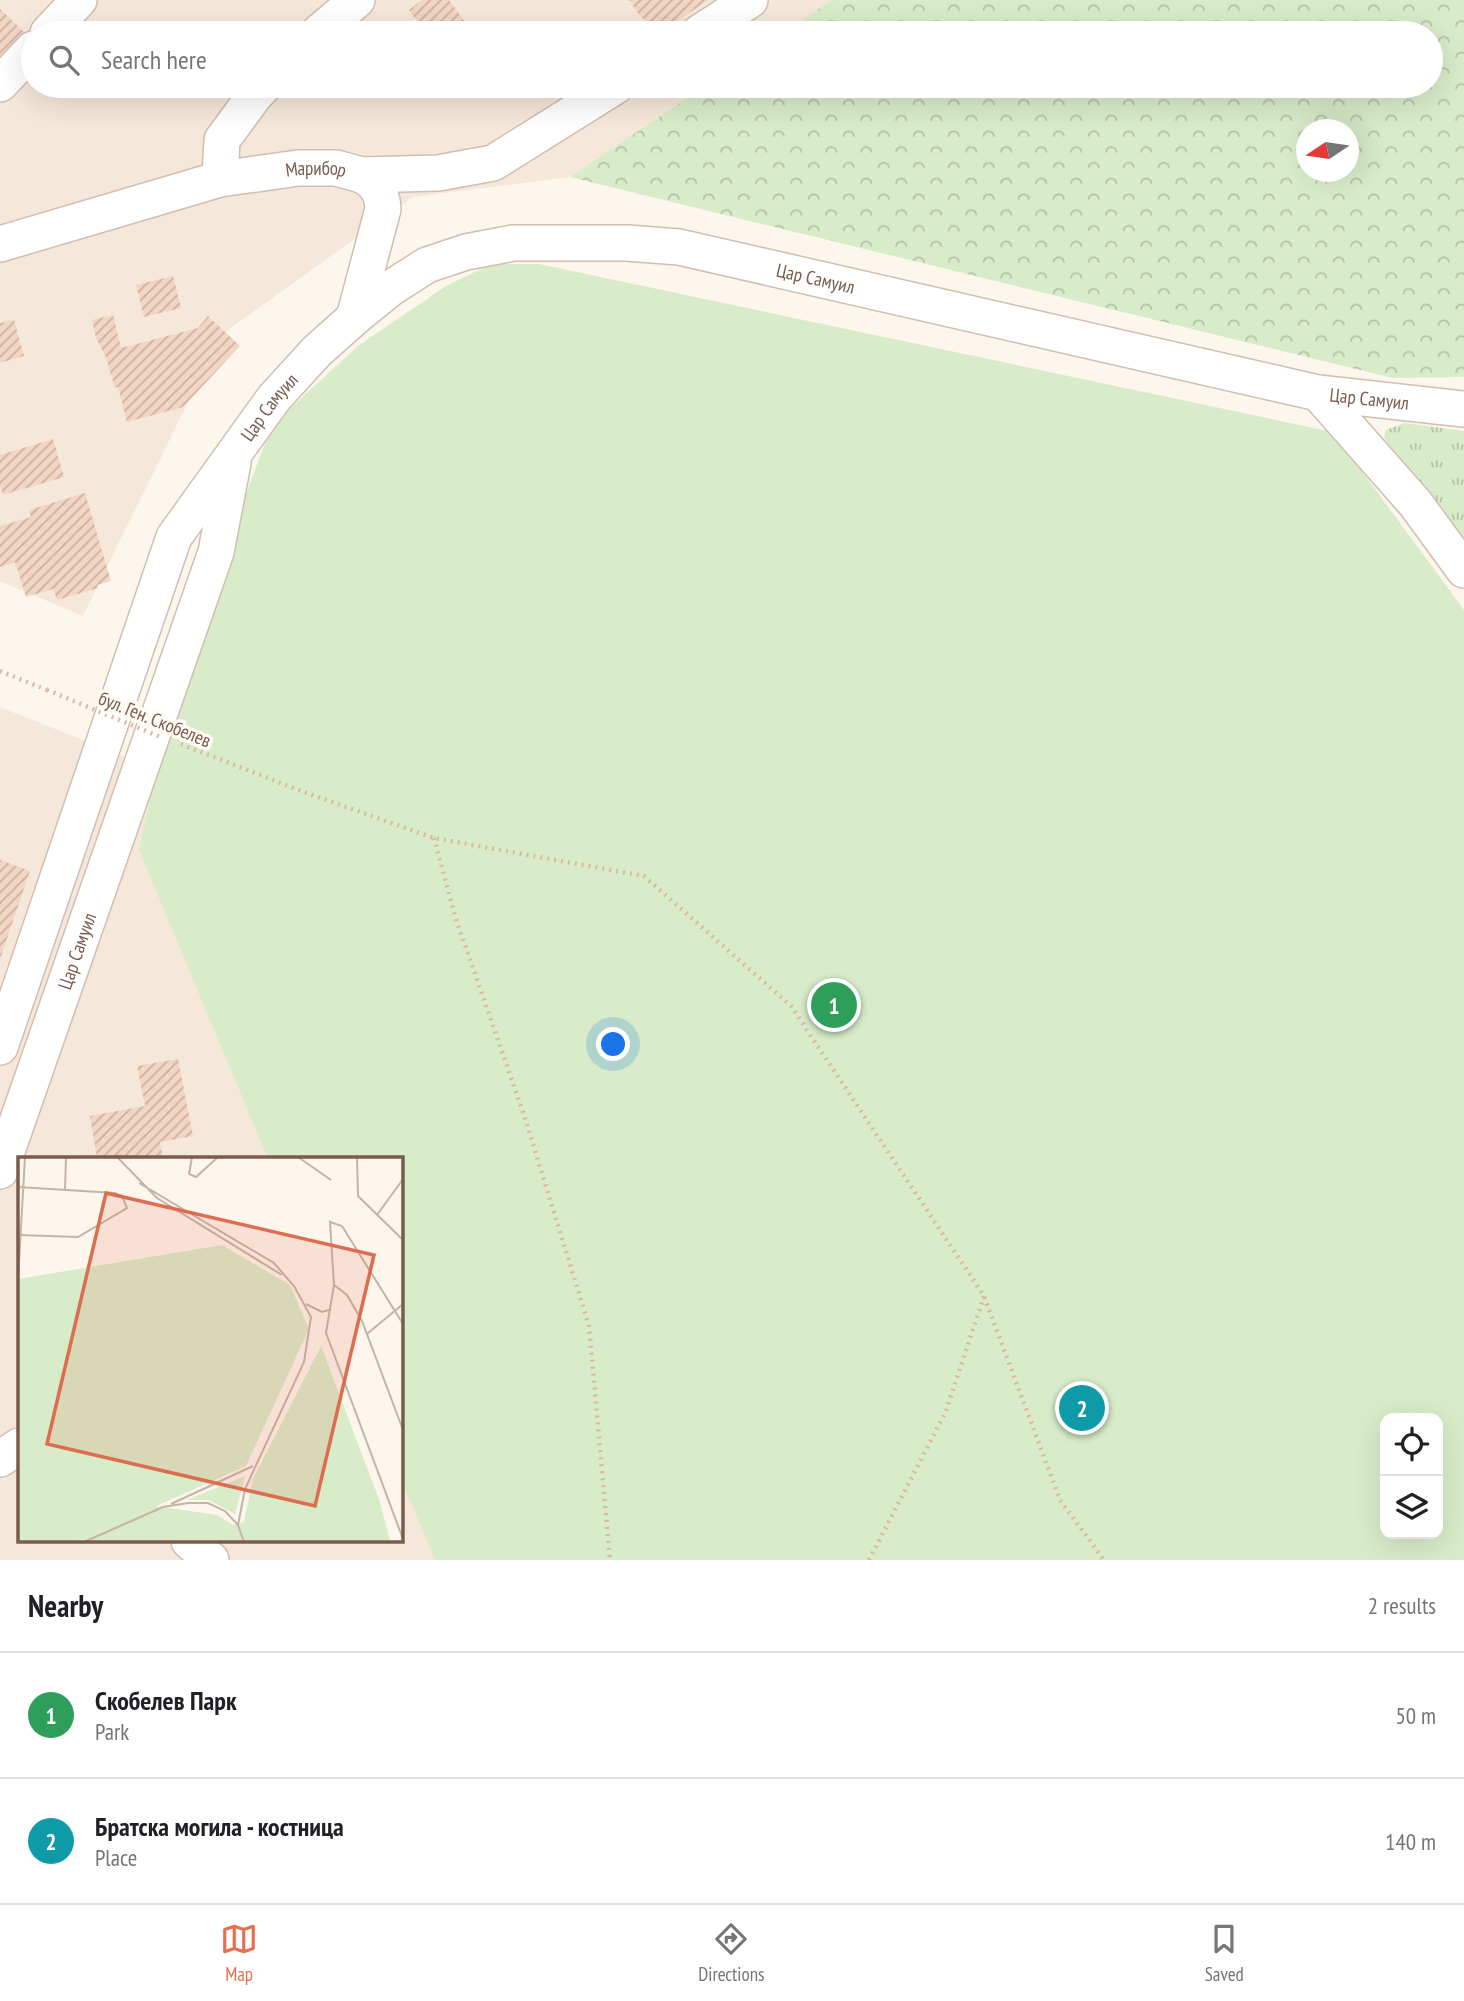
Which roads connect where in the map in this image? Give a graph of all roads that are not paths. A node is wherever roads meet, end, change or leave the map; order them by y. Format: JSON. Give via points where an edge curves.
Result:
{"nodes":[{"id":1,"x":79,"y":0,"type":"edge"},
{"id":2,"x":358,"y":0,"type":"edge"},
{"id":3,"x":750,"y":0,"type":"edge"},
{"id":4,"x":59,"y":21,"type":"edge"},
{"id":5,"x":332,"y":21,"type":"edge"},
{"id":6,"x":718,"y":21,"type":"edge"},
{"id":7,"x":21,"y":62,"type":"edge"},
{"id":8,"x":0,"y":84,"type":"edge"},
{"id":9,"x":255,"y":98,"type":"edge"},
{"id":10,"x":597,"y":98,"type":"edge"},
{"id":11,"x":362,"y":175,"type":"junction"},
{"id":12,"x":220,"y":179,"type":"junction"},
{"id":13,"x":0,"y":244,"type":"edge"},
{"id":14,"x":354,"y":318,"type":"junction"},
{"id":15,"x":1318,"y":393,"type":"junction"},
{"id":16,"x":1464,"y":409,"type":"edge"},
{"id":17,"x":236,"y":449,"type":"junction"},
{"id":18,"x":1464,"y":570,"type":"edge"},
{"id":19,"x":0,"y":1047,"type":"edge"},
{"id":20,"x":0,"y":1171,"type":"edge"},
{"id":21,"x":18,"y":1447,"type":"edge"},
{"id":22,"x":0,"y":1459,"type":"edge"},
{"id":23,"x":189,"y":1542,"type":"edge"},
{"id":24,"x":211,"y":1560,"type":"edge"}],
"edges":[{"from":1,"to":4,"type":"street"},
{"from":2,"to":5,"type":"street"},
{"from":3,"to":6,"type":"street"},
{"from":7,"to":8,"type":"street"},
{"from":9,"to":12,"type":"street","via":[[222,140]]},
{"from":10,"to":11,"type":"street","name":"Марибор","via":[[493,163],[438,173]]},
{"from":11,"to":12,"type":"street","name":"Марибор","via":[[318,167]]},
{"from":11,"to":14,"type":"street","via":[[382,194],[383,209]]},
{"from":12,"to":13,"type":"street","name":"Марибор"},
{"from":14,"to":15,"type":"street","name":"Цар Самуил","via":[[427,265],[466,252],[513,243],[679,247]]},
{"from":14,"to":17,"type":"street","name":"Цар Самуил","via":[[274,398]]},
{"from":15,"to":16,"type":"street","name":"Цар Самуил"},
{"from":15,"to":18,"type":"street","via":[[1415,503]]},
{"from":17,"to":19,"type":"street","name":"Цар Самуил","via":[[174,537]]},
{"from":17,"to":20,"type":"street","name":"Цар Самуил","via":[[216,552]]},
{"from":21,"to":22,"type":"street"},
{"from":23,"to":24,"type":"street"}]}
